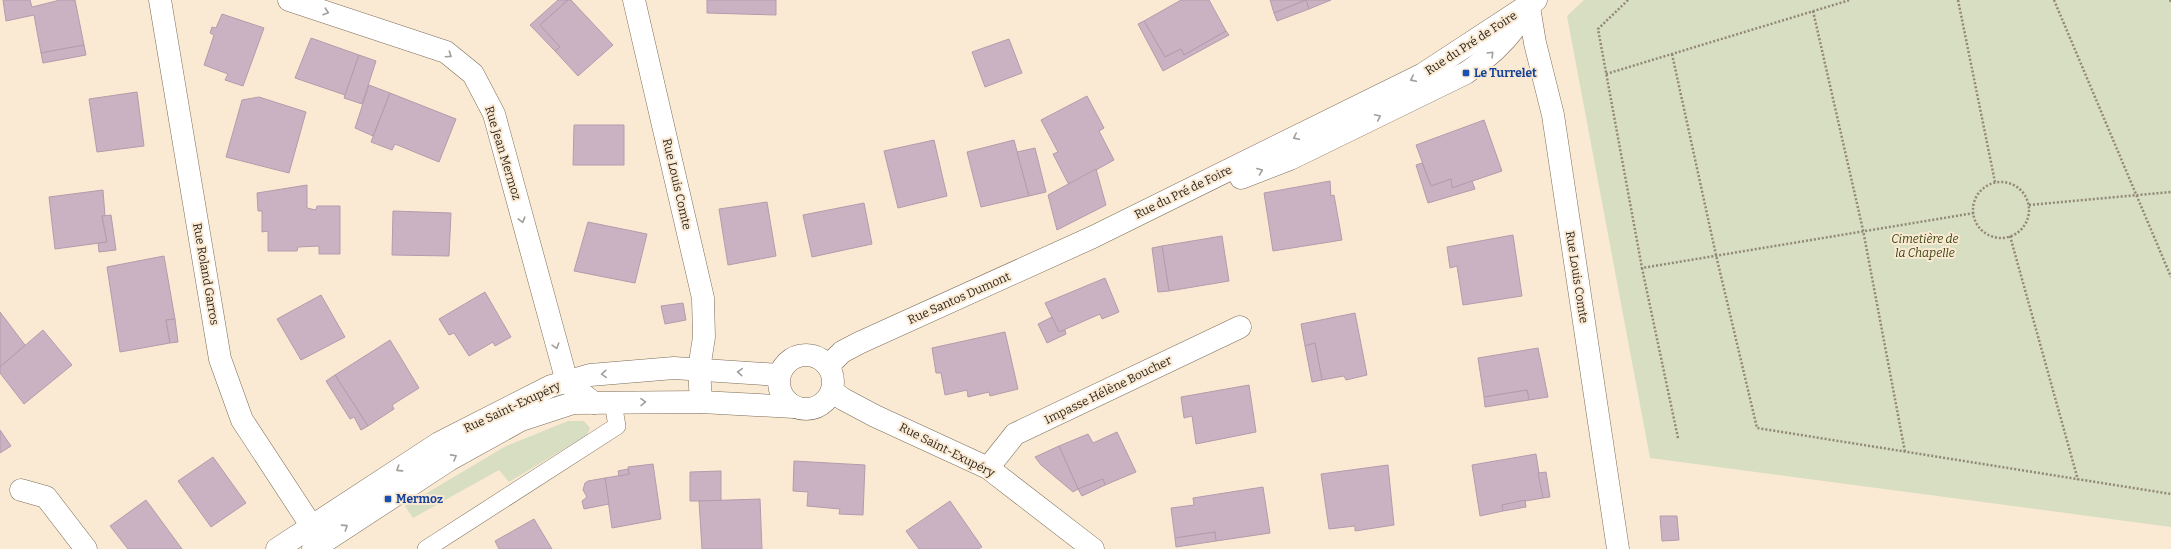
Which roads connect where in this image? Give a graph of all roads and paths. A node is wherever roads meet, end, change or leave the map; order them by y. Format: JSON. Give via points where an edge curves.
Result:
{"nodes":[{"id":1,"x":160,"y":0,"type":"edge"},
{"id":2,"x":289,"y":0,"type":"edge"},
{"id":3,"x":634,"y":0,"type":"edge"},
{"id":4,"x":1628,"y":0,"type":"edge"},
{"id":5,"x":1850,"y":0,"type":"edge"},
{"id":6,"x":1958,"y":0,"type":"edge"},
{"id":7,"x":2054,"y":0,"type":"edge"},
{"id":8,"x":1532,"y":3,"type":"edge"},
{"id":9,"x":1813,"y":11,"type":"junction"},
{"id":10,"x":1672,"y":54,"type":"junction"},
{"id":11,"x":1606,"y":74,"type":"junction"},
{"id":12,"x":1995,"y":182,"type":"junction"},
{"id":13,"x":2171,"y":192,"type":"edge"},
{"id":14,"x":2136,"y":195,"type":"junction"},
{"id":15,"x":2029,"y":205,"type":"junction"},
{"id":16,"x":1974,"y":213,"type":"junction"},
{"id":17,"x":1863,"y":230,"type":"junction"},
{"id":18,"x":1093,"y":236,"type":"joint"},
{"id":19,"x":2010,"y":236,"type":"junction"},
{"id":20,"x":1716,"y":255,"type":"junction"},
{"id":21,"x":1642,"y":268,"type":"junction"},
{"id":22,"x":2171,"y":277,"type":"edge"},
{"id":23,"x":1240,"y":327,"type":"dead end"},
{"id":24,"x":829,"y":365,"type":"junction"},
{"id":25,"x":699,"y":369,"type":"junction"},
{"id":26,"x":779,"y":375,"type":"junction"},
{"id":27,"x":567,"y":382,"type":"junction"},
{"id":28,"x":832,"y":391,"type":"junction"},
{"id":29,"x":701,"y":402,"type":"junction"},
{"id":30,"x":604,"y":403,"type":"junction"},
{"id":31,"x":794,"y":407,"type":"junction"},
{"id":32,"x":1678,"y":438,"type":"dead end"},
{"id":33,"x":1905,"y":452,"type":"junction"},
{"id":34,"x":988,"y":468,"type":"junction"},
{"id":35,"x":2078,"y":480,"type":"junction"},
{"id":36,"x":21,"y":490,"type":"dead end"},
{"id":37,"x":2171,"y":494,"type":"edge"},
{"id":38,"x":318,"y":542,"type":"edge"},
{"id":39,"x":1080,"y":546,"type":"edge"},
{"id":40,"x":86,"y":549,"type":"edge"},
{"id":41,"x":278,"y":549,"type":"edge"},
{"id":42,"x":426,"y":549,"type":"edge"},
{"id":43,"x":1618,"y":549,"type":"edge"}],
"edges":[{"from":1,"to":38,"type":"street","name":"Rue Roland Garros","via":[[220,359],[242,420]]},
{"from":2,"to":27,"type":"street","name":"Rue Jean Mermoz","one_way":true,"via":[[446,52],[473,74],[494,114]]},
{"from":3,"to":25,"type":"street","name":"Rue Louis Comte","via":[[703,298],[704,337]]},
{"from":4,"to":11,"type":"path","via":[[1598,29]]},
{"from":5,"to":9,"type":"path"},
{"from":6,"to":12,"type":"path"},
{"from":7,"to":14,"type":"path"},
{"from":8,"to":18,"type":"street","name":"Rue du Pré de Foire","via":[[1423,74]]},
{"from":8,"to":43,"type":"street","name":"Rue Louis Comte","via":[[1535,43],[1553,115]]},
{"from":9,"to":10,"type":"path"},
{"from":9,"to":17,"type":"path"},
{"from":10,"to":11,"type":"path"},
{"from":10,"to":20,"type":"path"},
{"from":11,"to":21,"type":"path"},
{"from":12,"to":15,"type":"path","via":[[2012,184],[2020,190]]},
{"from":12,"to":16,"type":"path","via":[[1981,190],[1976,197]]},
{"from":13,"to":14,"type":"path"},
{"from":14,"to":15,"type":"path"},
{"from":14,"to":22,"type":"path"},
{"from":15,"to":19,"type":"path","via":[[2023,227]]},
{"from":16,"to":17,"type":"path"},
{"from":16,"to":19,"type":"path","via":[[1976,221],[1986,233],[1994,237]]},
{"from":17,"to":20,"type":"path"},
{"from":17,"to":33,"type":"path"},
{"from":18,"to":24,"type":"street","name":"Rue Santos Dumont","via":[[859,343],[842,352]]},
{"from":19,"to":35,"type":"path"},
{"from":20,"to":21,"type":"path"},
{"from":20,"to":33,"type":"path","via":[[1757,428]]},
{"from":21,"to":32,"type":"path"},
{"from":23,"to":34,"type":"street","name":"Impasse Hélène Boucher","via":[[1016,434]]},
{"from":24,"to":26,"type":"street","via":[[812,354],[801,354],[791,358]]},
{"from":24,"to":28,"type":"street","via":[[834,383]]},
{"from":26,"to":25,"type":"street","name":"Rue Saint-Exupéry","one_way":true},
{"from":25,"to":27,"type":"street","name":"Rue Saint-Exupéry","one_way":true,"via":[[674,368],[590,375]]},
{"from":25,"to":29,"type":"street"},
{"from":26,"to":31,"type":"street","via":[[779,388],[785,399]]},
{"from":27,"to":30,"type":"street"},
{"from":27,"to":38,"type":"street","name":"Rue Saint-Exupéry","one_way":true,"via":[[551,386],[439,443]]},
{"from":28,"to":31,"type":"street","via":[[821,406],[813,409]]},
{"from":28,"to":34,"type":"street","name":"Rue Saint-Exupéry","via":[[875,416]]},
{"from":30,"to":29,"type":"street","name":"Rue Saint-Exupéry","one_way":true},
{"from":29,"to":31,"type":"street","name":"Rue Saint-Exupéry"},
{"from":38,"to":30,"type":"street","name":"Rue Saint-Exupéry","one_way":true,"via":[[449,460],[521,420],[573,404]]},
{"from":30,"to":42,"type":"lane","via":[[617,426]]},
{"from":33,"to":35,"type":"path"},
{"from":34,"to":39,"type":"street","name":"Rue Saint-Exupéry"},
{"from":35,"to":37,"type":"path"},
{"from":36,"to":40,"type":"street","via":[[46,497]]},
{"from":38,"to":41,"type":"street","name":"Rue Saint-Exupéry"}]}
